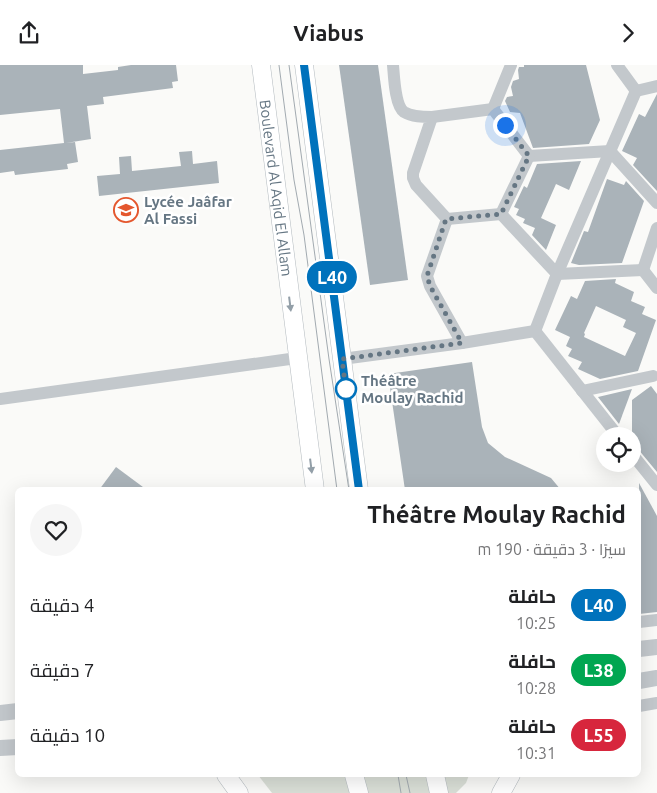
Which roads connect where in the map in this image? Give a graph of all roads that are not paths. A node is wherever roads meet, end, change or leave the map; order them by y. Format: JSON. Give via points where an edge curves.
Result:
{"nodes":[{"id":1,"x":261,"y":65,"type":"edge"},
{"id":2,"x":304,"y":65,"type":"edge"},
{"id":3,"x":393,"y":65,"type":"edge"},
{"id":4,"x":511,"y":65,"type":"edge"},
{"id":5,"x":617,"y":65,"type":"edge"},
{"id":6,"x":657,"y":86,"type":"edge"},
{"id":7,"x":636,"y":91,"type":"junction"},
{"id":8,"x":494,"y":109,"type":"junction"},
{"id":9,"x":432,"y":117,"type":"junction"},
{"id":10,"x":610,"y":151,"type":"junction"},
{"id":11,"x":529,"y":156,"type":"junction"},
{"id":12,"x":657,"y":203,"type":"edge"},
{"id":13,"x":501,"y":214,"type":"junction"},
{"id":14,"x":446,"y":219,"type":"junction"},
{"id":15,"x":657,"y":228,"type":"edge"},
{"id":16,"x":643,"y":270,"type":"junction"},
{"id":17,"x":557,"y":274,"type":"junction"},
{"id":18,"x":657,"y":288,"type":"edge"},
{"id":19,"x":535,"y":331,"type":"junction"},
{"id":20,"x":462,"y":343,"type":"junction"},
{"id":21,"x":297,"y":358,"type":"junction"},
{"id":22,"x":342,"y":359,"type":"junction"},
{"id":23,"x":656,"y":374,"type":"edge"},
{"id":24,"x":582,"y":391,"type":"junction"},
{"id":25,"x":0,"y":399,"type":"edge"},
{"id":26,"x":611,"y":427,"type":"edge"},
{"id":27,"x":641,"y":465,"type":"edge"},
{"id":28,"x":657,"y":485,"type":"edge"},
{"id":29,"x":315,"y":487,"type":"edge"},
{"id":30,"x":359,"y":487,"type":"edge"},
{"id":31,"x":657,"y":620,"type":"edge"},
{"id":32,"x":641,"y":622,"type":"edge"},
{"id":33,"x":657,"y":647,"type":"edge"},
{"id":34,"x":641,"y":649,"type":"edge"},
{"id":35,"x":657,"y":678,"type":"edge"},
{"id":36,"x":641,"y":681,"type":"edge"},
{"id":37,"x":657,"y":703,"type":"edge"},
{"id":38,"x":641,"y":706,"type":"edge"},
{"id":39,"x":15,"y":711,"type":"edge"},
{"id":40,"x":0,"y":713,"type":"edge"},
{"id":41,"x":15,"y":747,"type":"edge"},
{"id":42,"x":0,"y":748,"type":"edge"},
{"id":43,"x":227,"y":777,"type":"edge"},
{"id":44,"x":355,"y":777,"type":"edge"},
{"id":45,"x":435,"y":777,"type":"edge"},
{"id":46,"x":510,"y":777,"type":"edge"},
{"id":47,"x":239,"y":793,"type":"edge"},
{"id":48,"x":359,"y":793,"type":"edge"},
{"id":49,"x":439,"y":793,"type":"edge"},
{"id":50,"x":501,"y":793,"type":"edge"}],
"edges":[{"from":1,"to":21,"type":"main road","name":"Boulevard Al Aqid El Allam","one_way":true},
{"from":2,"to":22,"type":"main road"},
{"from":3,"to":9,"type":"street","via":[[400,108],[419,117]]},
{"from":4,"to":8,"type":"street"},
{"from":5,"to":7,"type":"street"},
{"from":6,"to":7,"type":"street"},
{"from":7,"to":10,"type":"street"},
{"from":8,"to":9,"type":"street"},
{"from":8,"to":11,"type":"street"},
{"from":9,"to":14,"type":"street","via":[[413,178]]},
{"from":10,"to":11,"type":"street"},
{"from":10,"to":12,"type":"street"},
{"from":10,"to":17,"type":"street"},
{"from":11,"to":13,"type":"street"},
{"from":13,"to":14,"type":"street"},
{"from":13,"to":17,"type":"street"},
{"from":14,"to":20,"type":"street","via":[[427,276]]},
{"from":15,"to":16,"type":"street"},
{"from":16,"to":17,"type":"street"},
{"from":16,"to":18,"type":"street"},
{"from":17,"to":19,"type":"street"},
{"from":19,"to":20,"type":"street"},
{"from":19,"to":24,"type":"street"},
{"from":20,"to":22,"type":"street"},
{"from":21,"to":25,"type":"street"},
{"from":21,"to":29,"type":"main road","name":"Boulevard Al Aqid El Allam","one_way":true},
{"from":22,"to":30,"type":"main road"},
{"from":23,"to":24,"type":"street"},
{"from":24,"to":26,"type":"street"},
{"from":27,"to":28,"type":"street"},
{"from":31,"to":32,"type":"street"},
{"from":33,"to":34,"type":"street"},
{"from":35,"to":36,"type":"street"},
{"from":37,"to":38,"type":"street"},
{"from":39,"to":40,"type":"street"},
{"from":41,"to":42,"type":"street"},
{"from":43,"to":47,"type":"main road"},
{"from":44,"to":48,"type":"main road"},
{"from":45,"to":49,"type":"main road"},
{"from":46,"to":50,"type":"main road"}]}
